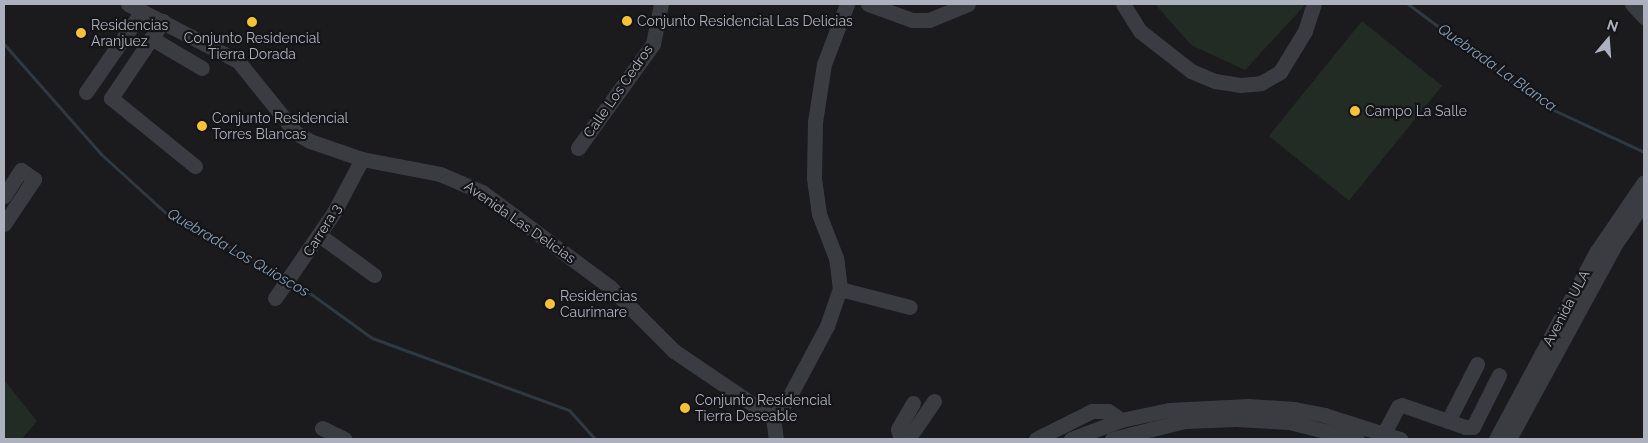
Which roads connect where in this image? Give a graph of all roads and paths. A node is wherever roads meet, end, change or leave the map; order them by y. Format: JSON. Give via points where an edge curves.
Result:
{"nodes":[{"id":1,"x":128,"y":4,"type":"edge"},
{"id":2,"x":661,"y":4,"type":"edge"},
{"id":3,"x":847,"y":4,"type":"edge"},
{"id":4,"x":868,"y":4,"type":"edge"},
{"id":5,"x":968,"y":4,"type":"edge"},
{"id":6,"x":1123,"y":4,"type":"edge"},
{"id":7,"x":1314,"y":4,"type":"edge"},
{"id":8,"x":1632,"y":4,"type":"edge"},
{"id":9,"x":142,"y":12,"type":"junction"},
{"id":10,"x":1644,"y":17,"type":"edge"},
{"id":11,"x":163,"y":21,"type":"junction"},
{"id":12,"x":151,"y":38,"type":"junction"},
{"id":13,"x":202,"y":68,"type":"dead end"},
{"id":14,"x":86,"y":92,"type":"dead end"},
{"id":15,"x":578,"y":148,"type":"dead end"},
{"id":16,"x":362,"y":159,"type":"junction"},
{"id":17,"x":195,"y":166,"type":"dead end"},
{"id":18,"x":1644,"y":182,"type":"edge"},
{"id":19,"x":4,"y":196,"type":"edge"},
{"id":20,"x":1644,"y":202,"type":"edge"},
{"id":21,"x":4,"y":224,"type":"edge"},
{"id":22,"x":319,"y":235,"type":"junction"},
{"id":23,"x":374,"y":275,"type":"dead end"},
{"id":24,"x":840,"y":289,"type":"junction"},
{"id":25,"x":275,"y":298,"type":"dead end"},
{"id":26,"x":910,"y":307,"type":"dead end"},
{"id":27,"x":1478,"y":364,"type":"dead end"},
{"id":28,"x":1499,"y":375,"type":"dead end"},
{"id":29,"x":934,"y":401,"type":"dead end"},
{"id":30,"x":914,"y":403,"type":"dead end"},
{"id":31,"x":773,"y":418,"type":"junction"},
{"id":32,"x":1121,"y":420,"type":"junction"},
{"id":33,"x":1448,"y":421,"type":"junction"},
{"id":34,"x":322,"y":428,"type":"dead end"},
{"id":35,"x":1384,"y":434,"type":"junction"},
{"id":36,"x":345,"y":439,"type":"edge"},
{"id":37,"x":776,"y":439,"type":"edge"},
{"id":38,"x":901,"y":439,"type":"edge"},
{"id":39,"x":908,"y":439,"type":"edge"},
{"id":40,"x":1036,"y":439,"type":"edge"},
{"id":41,"x":1072,"y":439,"type":"edge"},
{"id":42,"x":1112,"y":439,"type":"edge"},
{"id":43,"x":1357,"y":439,"type":"edge"},
{"id":44,"x":1400,"y":439,"type":"edge"},
{"id":45,"x":1496,"y":439,"type":"edge"},
{"id":46,"x":1509,"y":439,"type":"edge"}],
"edges":[{"from":1,"to":9,"type":"street","name":"Avenida Las Delicias"},
{"from":2,"to":15,"type":"street","name":"Calle Los Cedros","via":[[653,44]]},
{"from":3,"to":24,"type":"street","via":[[824,64],[815,122],[814,178],[819,214],[836,258]]},
{"from":4,"to":5,"type":"street","via":[[912,20],[928,20]]},
{"from":6,"to":7,"type":"street","via":[[1140,30],[1191,71],[1215,81],[1240,85],[1261,83],[1280,72],[1304,31]]},
{"from":8,"to":10,"type":"street"},
{"from":9,"to":11,"type":"street","name":"Avenida Las Delicias"},
{"from":9,"to":14,"type":"street"},
{"from":11,"to":12,"type":"street"},
{"from":11,"to":16,"type":"street","name":"Avenida Las Delicias","via":[[238,61],[296,133],[332,150]]},
{"from":12,"to":13,"type":"street"},
{"from":12,"to":17,"type":"street","via":[[110,98]]},
{"from":16,"to":22,"type":"street","name":"Carrera 3"},
{"from":16,"to":31,"type":"street","name":"Avenida Las Delicias","via":[[440,174],[482,192],[610,287],[674,351]]},
{"from":18,"to":45,"type":"street","name":"Avenida ULA","via":[[1597,250]]},
{"from":19,"to":21,"type":"street","via":[[21,170],[34,179]]},
{"from":20,"to":46,"type":"street","name":"Avenida ULA","via":[[1616,243]]},
{"from":22,"to":23,"type":"street"},
{"from":22,"to":25,"type":"street","name":"Carrera 3"},
{"from":24,"to":26,"type":"street"},
{"from":24,"to":31,"type":"street","via":[[827,326],[788,399]]},
{"from":27,"to":33,"type":"street"},
{"from":28,"to":33,"type":"street","via":[[1473,427]]},
{"from":29,"to":39,"type":"street"},
{"from":30,"to":38,"type":"street","via":[[898,429]]},
{"from":31,"to":37,"type":"street"},
{"from":32,"to":35,"type":"street","via":[[1192,407],[1248,406],[1302,411]]},
{"from":32,"to":40,"type":"street","via":[[1108,411],[1092,411]]},
{"from":32,"to":41,"type":"street"},
{"from":33,"to":35,"type":"street","via":[[1402,405]]},
{"from":34,"to":36,"type":"street"},
{"from":35,"to":44,"type":"street"},
{"from":42,"to":43,"type":"street","via":[[1185,421],[1236,419],[1289,422]]}]}
